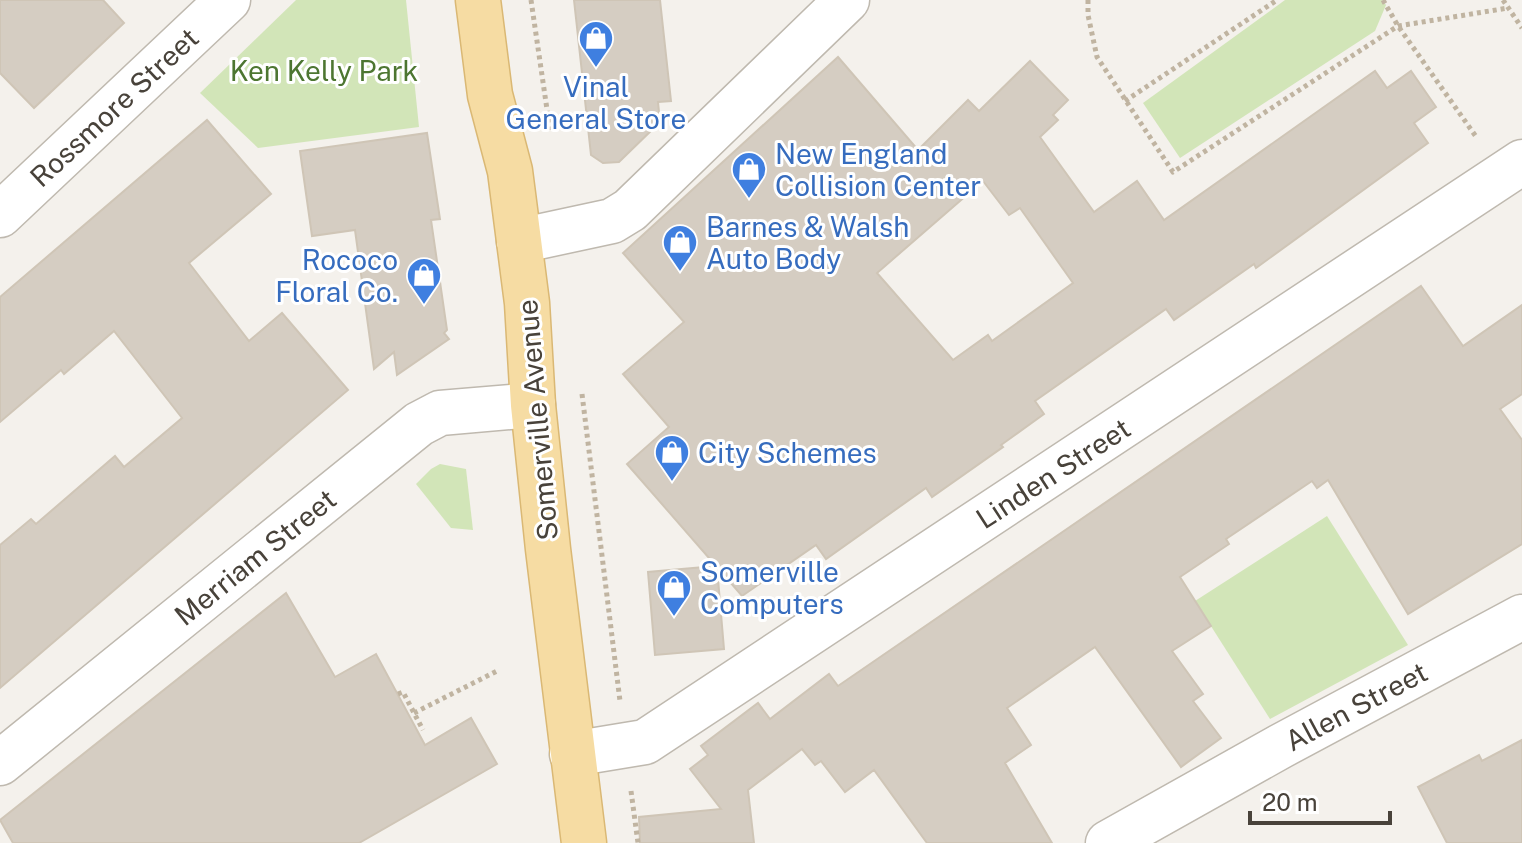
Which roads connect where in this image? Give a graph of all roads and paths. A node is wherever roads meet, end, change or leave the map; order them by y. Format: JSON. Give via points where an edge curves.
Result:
{"nodes":[{"id":1,"x":228,"y":0,"type":"edge"},
{"id":2,"x":478,"y":0,"type":"edge"},
{"id":3,"x":531,"y":0,"type":"edge"},
{"id":4,"x":847,"y":0,"type":"edge"},
{"id":5,"x":1088,"y":0,"type":"edge"},
{"id":6,"x":1277,"y":0,"type":"edge"},
{"id":7,"x":1383,"y":0,"type":"edge"},
{"id":8,"x":1503,"y":0,"type":"edge"},
{"id":9,"x":1508,"y":8,"type":"junction"},
{"id":10,"x":1398,"y":26,"type":"junction"},
{"id":11,"x":1522,"y":28,"type":"edge"},
{"id":12,"x":1125,"y":101,"type":"junction"},
{"id":13,"x":551,"y":134,"type":"dead end"},
{"id":14,"x":1479,"y":141,"type":"dead end"},
{"id":15,"x":1522,"y":162,"type":"edge"},
{"id":16,"x":0,"y":215,"type":"edge"},
{"id":17,"x":519,"y":241,"type":"junction"},
{"id":18,"x":580,"y":380,"type":"dead end"},
{"id":19,"x":533,"y":405,"type":"junction"},
{"id":20,"x":1522,"y":617,"type":"edge"},
{"id":21,"x":499,"y":670,"type":"dead end"},
{"id":22,"x":398,"y":694,"type":"dead end"},
{"id":23,"x":414,"y":713,"type":"junction"},
{"id":24,"x":622,"y":715,"type":"dead end"},
{"id":25,"x":423,"y":730,"type":"dead end"},
{"id":26,"x":572,"y":754,"type":"junction"},
{"id":27,"x":0,"y":763,"type":"edge"},
{"id":28,"x":630,"y":779,"type":"dead end"},
{"id":29,"x":584,"y":843,"type":"edge"},
{"id":30,"x":638,"y":843,"type":"edge"},
{"id":31,"x":1108,"y":843,"type":"edge"}],
"edges":[{"from":1,"to":16,"type":"street","name":"Rossmore Street"},
{"from":2,"to":17,"type":"main road","name":"Somerville Avenue","via":[[490,95],[510,171]]},
{"from":3,"to":13,"type":"path"},
{"from":4,"to":17,"type":"street","via":[[630,210],[612,221]]},
{"from":5,"to":12,"type":"path","via":[[1097,57]]},
{"from":6,"to":12,"type":"path"},
{"from":7,"to":10,"type":"path"},
{"from":8,"to":9,"type":"path"},
{"from":9,"to":10,"type":"path"},
{"from":9,"to":11,"type":"path"},
{"from":10,"to":12,"type":"path","via":[[1173,172]]},
{"from":10,"to":14,"type":"path"},
{"from":15,"to":26,"type":"street","name":"Linden Street","via":[[645,742]]},
{"from":17,"to":19,"type":"main road","name":"Somerville Avenue"},
{"from":18,"to":24,"type":"path","name":"Somerville Avenue"},
{"from":19,"to":26,"type":"main road","name":"Somerville Avenue"},
{"from":19,"to":27,"type":"street","name":"Merriam Street","via":[[440,413],[419,424]]},
{"from":20,"to":31,"type":"street","name":"Allen Street"},
{"from":21,"to":23,"type":"path"},
{"from":22,"to":23,"type":"path","via":[[403,692]]},
{"from":23,"to":25,"type":"path"},
{"from":26,"to":29,"type":"main road","name":"Somerville Avenue"},
{"from":28,"to":30,"type":"path"}]}
